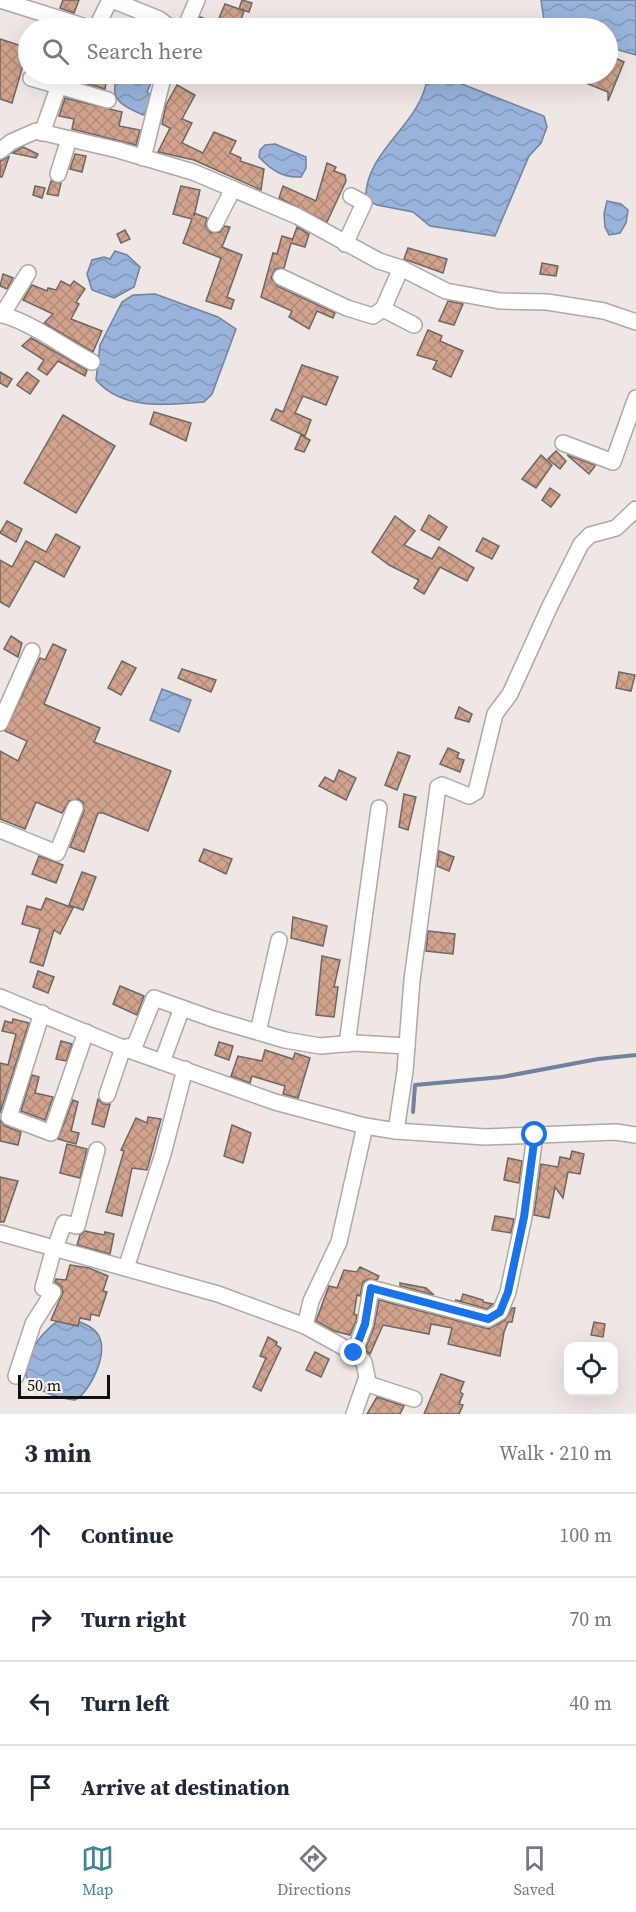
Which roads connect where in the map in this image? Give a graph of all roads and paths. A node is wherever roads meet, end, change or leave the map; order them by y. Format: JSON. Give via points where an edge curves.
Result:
{"nodes":[{"id":1,"x":0,"y":0,"type":"edge"},
{"id":2,"x":111,"y":0,"type":"edge"},
{"id":3,"x":197,"y":0,"type":"edge"},
{"id":4,"x":57,"y":18,"type":"edge"},
{"id":5,"x":96,"y":18,"type":"edge"},
{"id":6,"x":156,"y":18,"type":"edge"},
{"id":7,"x":189,"y":18,"type":"edge"},
{"id":8,"x":59,"y":84,"type":"edge"},
{"id":9,"x":72,"y":84,"type":"edge"},
{"id":10,"x":162,"y":84,"type":"edge"},
{"id":11,"x":108,"y":100,"type":"dead end"},
{"id":12,"x":42,"y":133,"type":"junction"},
{"id":13,"x":69,"y":139,"type":"junction"},
{"id":14,"x":0,"y":151,"type":"edge"},
{"id":15,"x":143,"y":158,"type":"junction"},
{"id":16,"x":58,"y":174,"type":"dead end"},
{"id":17,"x":233,"y":189,"type":"junction"},
{"id":18,"x":351,"y":196,"type":"dead end"},
{"id":19,"x":215,"y":224,"type":"dead end"},
{"id":20,"x":345,"y":244,"type":"junction"},
{"id":21,"x":400,"y":268,"type":"junction"},
{"id":22,"x":28,"y":273,"type":"dead end"},
{"id":23,"x":281,"y":277,"type":"dead end"},
{"id":24,"x":383,"y":309,"type":"junction"},
{"id":25,"x":1,"y":315,"type":"edge"},
{"id":26,"x":636,"y":321,"type":"edge"},
{"id":27,"x":414,"y":325,"type":"dead end"},
{"id":28,"x":92,"y":362,"type":"dead end"},
{"id":29,"x":636,"y":398,"type":"edge"},
{"id":30,"x":563,"y":443,"type":"dead end"},
{"id":31,"x":636,"y":509,"type":"edge"},
{"id":32,"x":32,"y":651,"type":"dead end"},
{"id":33,"x":0,"y":723,"type":"edge"},
{"id":34,"x":75,"y":808,"type":"dead end"},
{"id":35,"x":380,"y":808,"type":"dead end"},
{"id":36,"x":0,"y":830,"type":"edge"},
{"id":37,"x":279,"y":940,"type":"dead end"},
{"id":38,"x":0,"y":997,"type":"edge"},
{"id":39,"x":182,"y":1008,"type":"junction"},
{"id":40,"x":42,"y":1013,"type":"junction"},
{"id":41,"x":86,"y":1032,"type":"junction"},
{"id":42,"x":258,"y":1032,"type":"junction"},
{"id":43,"x":346,"y":1044,"type":"junction"},
{"id":44,"x":407,"y":1046,"type":"junction"},
{"id":45,"x":123,"y":1048,"type":"junction"},
{"id":46,"x":162,"y":1062,"type":"junction"},
{"id":47,"x":185,"y":1069,"type":"junction"},
{"id":48,"x":107,"y":1095,"type":"dead end"},
{"id":49,"x":365,"y":1126,"type":"junction"},
{"id":50,"x":396,"y":1131,"type":"junction"},
{"id":51,"x":535,"y":1135,"type":"junction"},
{"id":52,"x":636,"y":1135,"type":"edge"},
{"id":53,"x":97,"y":1150,"type":"dead end"},
{"id":54,"x":0,"y":1233,"type":"edge"},
{"id":55,"x":55,"y":1248,"type":"junction"},
{"id":56,"x":126,"y":1268,"type":"junction"},
{"id":57,"x":305,"y":1326,"type":"junction"},
{"id":58,"x":354,"y":1353,"type":"junction"},
{"id":59,"x":16,"y":1376,"type":"dead end"},
{"id":60,"x":365,"y":1383,"type":"junction"},
{"id":61,"x":414,"y":1398,"type":"dead end"},
{"id":62,"x":354,"y":1414,"type":"edge"}],
"edges":[{"from":1,"to":4,"type":"street"},
{"from":2,"to":5,"type":"street"},
{"from":2,"to":6,"type":"street"},
{"from":3,"to":7,"type":"street"},
{"from":8,"to":12,"type":"street"},
{"from":9,"to":11,"type":"street"},
{"from":10,"to":15,"type":"street"},
{"from":12,"to":13,"type":"street"},
{"from":12,"to":14,"type":"street","via":[[36,131]]},
{"from":13,"to":15,"type":"street"},
{"from":13,"to":16,"type":"street"},
{"from":15,"to":17,"type":"street","via":[[193,172]]},
{"from":17,"to":19,"type":"street"},
{"from":17,"to":20,"type":"street","via":[[297,216]]},
{"from":18,"to":20,"type":"street","via":[[364,203]]},
{"from":20,"to":21,"type":"street"},
{"from":21,"to":24,"type":"street"},
{"from":21,"to":26,"type":"street","via":[[446,291],[500,301],[547,302],[604,311]]},
{"from":22,"to":25,"type":"street"},
{"from":23,"to":24,"type":"street","via":[[347,308],[373,316]]},
{"from":24,"to":27,"type":"street"},
{"from":25,"to":28,"type":"street","via":[[23,321]]},
{"from":29,"to":30,"type":"street","via":[[613,462]]},
{"from":31,"to":44,"type":"street","via":[[616,528],[590,535],[581,544],[510,694],[495,714],[476,792],[468,796],[442,785],[438,787],[411,980]]},
{"from":32,"to":33,"type":"street"},
{"from":34,"to":36,"type":"street","via":[[57,853]]},
{"from":35,"to":43,"type":"street"},
{"from":37,"to":42,"type":"street"},
{"from":38,"to":40,"type":"street"},
{"from":39,"to":42,"type":"street"},
{"from":39,"to":45,"type":"street","via":[[154,998],[135,1045]]},
{"from":39,"to":46,"type":"street"},
{"from":40,"to":41,"type":"street"},
{"from":40,"to":41,"type":"street","via":[[9,1117],[51,1133]]},
{"from":41,"to":45,"type":"street"},
{"from":42,"to":43,"type":"street","via":[[320,1046]]},
{"from":43,"to":44,"type":"street"},
{"from":44,"to":50,"type":"street"},
{"from":45,"to":46,"type":"street"},
{"from":45,"to":48,"type":"street"},
{"from":46,"to":47,"type":"street"},
{"from":47,"to":49,"type":"street","via":[[275,1102]]},
{"from":47,"to":56,"type":"street","via":[[163,1154]]},
{"from":49,"to":50,"type":"street"},
{"from":49,"to":57,"type":"street","via":[[339,1242],[311,1301]]},
{"from":50,"to":51,"type":"street","via":[[485,1137]]},
{"from":51,"to":52,"type":"street"},
{"from":51,"to":58,"type":"street","via":[[524,1217],[500,1312],[488,1319],[371,1288],[365,1324]]},
{"from":53,"to":55,"type":"street","via":[[77,1226],[64,1223]]},
{"from":54,"to":55,"type":"street"},
{"from":55,"to":56,"type":"street"},
{"from":55,"to":59,"type":"street","via":[[43,1287],[53,1292],[33,1324]]},
{"from":56,"to":57,"type":"street","via":[[218,1294]]},
{"from":57,"to":58,"type":"street"},
{"from":58,"to":60,"type":"street","via":[[364,1362]]},
{"from":60,"to":61,"type":"street"},
{"from":60,"to":62,"type":"street"}]}
